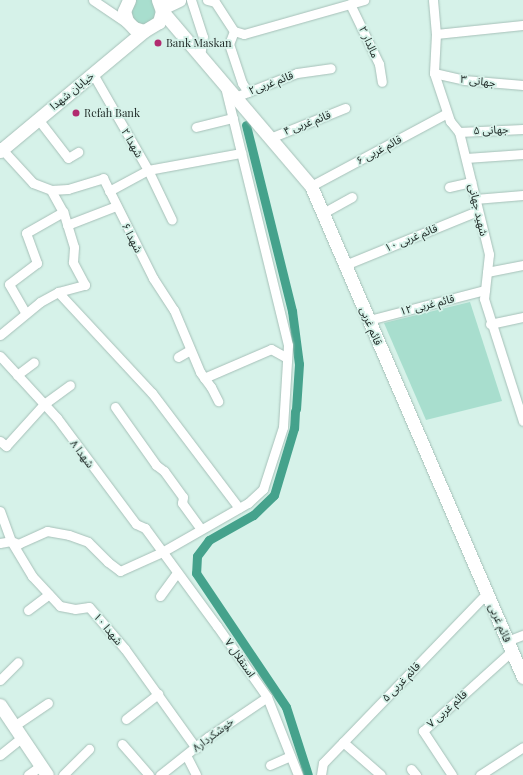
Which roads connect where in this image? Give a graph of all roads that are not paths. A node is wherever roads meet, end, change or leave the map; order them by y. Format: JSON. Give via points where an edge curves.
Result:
{"nodes":[{"id":1,"x":93,"y":0,"type":"edge"},
{"id":2,"x":128,"y":0,"type":"edge"},
{"id":3,"x":179,"y":0,"type":"edge"},
{"id":4,"x":191,"y":0,"type":"edge"},
{"id":5,"x":207,"y":0,"type":"edge"},
{"id":6,"x":361,"y":0,"type":"edge"},
{"id":7,"x":433,"y":0,"type":"edge"},
{"id":8,"x":350,"y":4,"type":"junction"},
{"id":9,"x":161,"y":6,"type":"edge"},
{"id":10,"x":130,"y":25,"type":"junction"},
{"id":11,"x":523,"y":25,"type":"edge"},
{"id":12,"x":144,"y":31,"type":"junction"},
{"id":13,"x":234,"y":31,"type":"junction"},
{"id":14,"x":436,"y":34,"type":"junction"},
{"id":15,"x":200,"y":56,"type":"junction"},
{"id":16,"x":331,"y":68,"type":"dead end"},
{"id":17,"x":434,"y":73,"type":"junction"},
{"id":18,"x":93,"y":74,"type":"junction"},
{"id":19,"x":382,"y":82,"type":"dead end"},
{"id":20,"x":224,"y":85,"type":"junction"},
{"id":21,"x":523,"y":85,"type":"edge"},
{"id":22,"x":248,"y":92,"type":"junction"},
{"id":23,"x":235,"y":97,"type":"junction"},
{"id":24,"x":345,"y":108,"type":"dead end"},
{"id":25,"x":447,"y":113,"type":"junction"},
{"id":26,"x":233,"y":118,"type":"junction"},
{"id":27,"x":38,"y":119,"type":"junction"},
{"id":28,"x":196,"y":127,"type":"dead end"},
{"id":29,"x":523,"y":129,"type":"edge"},
{"id":30,"x":459,"y":132,"type":"junction"},
{"id":31,"x":270,"y":138,"type":"junction"},
{"id":32,"x":1,"y":149,"type":"edge"},
{"id":33,"x":78,"y":152,"type":"dead end"},
{"id":34,"x":241,"y":153,"type":"junction"},
{"id":35,"x":523,"y":154,"type":"edge"},
{"id":36,"x":466,"y":158,"type":"junction"},
{"id":37,"x":148,"y":170,"type":"junction"},
{"id":38,"x":471,"y":182,"type":"junction"},
{"id":39,"x":311,"y":186,"type":"junction"},
{"id":40,"x":449,"y":188,"type":"dead end"},
{"id":41,"x":51,"y":190,"type":"junction"},
{"id":42,"x":109,"y":191,"type":"junction"},
{"id":43,"x":523,"y":195,"type":"edge"},
{"id":44,"x":352,"y":197,"type":"dead end"},
{"id":45,"x":475,"y":199,"type":"junction"},
{"id":46,"x":116,"y":206,"type":"junction"},
{"id":47,"x":477,"y":211,"type":"junction"},
{"id":48,"x":62,"y":212,"type":"junction"},
{"id":49,"x":323,"y":213,"type":"junction"},
{"id":50,"x":172,"y":220,"type":"dead end"},
{"id":51,"x":67,"y":225,"type":"junction"},
{"id":52,"x":345,"y":265,"type":"junction"},
{"id":53,"x":523,"y":265,"type":"edge"},
{"id":54,"x":487,"y":272,"type":"junction"},
{"id":55,"x":485,"y":290,"type":"junction"},
{"id":56,"x":58,"y":292,"type":"junction"},
{"id":57,"x":25,"y":312,"type":"junction"},
{"id":58,"x":523,"y":317,"type":"edge"},
{"id":59,"x":369,"y":320,"type":"junction"},
{"id":60,"x":490,"y":324,"type":"junction"},
{"id":61,"x":0,"y":335,"type":"edge"},
{"id":62,"x":190,"y":350,"type":"junction"},
{"id":63,"x":0,"y":356,"type":"edge"},
{"id":64,"x":178,"y":356,"type":"dead end"},
{"id":65,"x":287,"y":358,"type":"junction"},
{"id":66,"x":34,"y":362,"type":"dead end"},
{"id":67,"x":17,"y":375,"type":"junction"},
{"id":68,"x":204,"y":378,"type":"junction"},
{"id":69,"x":70,"y":385,"type":"dead end"},
{"id":70,"x":218,"y":401,"type":"dead end"},
{"id":71,"x":44,"y":404,"type":"junction"},
{"id":72,"x":115,"y":407,"type":"dead end"},
{"id":73,"x":523,"y":421,"type":"edge"},
{"id":74,"x":0,"y":441,"type":"edge"},
{"id":75,"x":239,"y":508,"type":"junction"},
{"id":76,"x":0,"y":511,"type":"edge"},
{"id":77,"x":201,"y":529,"type":"junction"},
{"id":78,"x":11,"y":541,"type":"junction"},
{"id":79,"x":0,"y":544,"type":"edge"},
{"id":80,"x":162,"y":552,"type":"junction"},
{"id":81,"x":177,"y":573,"type":"junction"},
{"id":82,"x":487,"y":593,"type":"junction"},
{"id":83,"x":49,"y":594,"type":"junction"},
{"id":84,"x":160,"y":596,"type":"dead end"},
{"id":85,"x":28,"y":610,"type":"dead end"},
{"id":86,"x":523,"y":635,"type":"edge"},
{"id":87,"x":510,"y":646,"type":"junction"},
{"id":88,"x":18,"y":662,"type":"dead end"},
{"id":89,"x":523,"y":677,"type":"edge"},
{"id":90,"x":0,"y":680,"type":"edge"},
{"id":91,"x":158,"y":694,"type":"junction"},
{"id":92,"x":267,"y":698,"type":"junction"},
{"id":93,"x":48,"y":703,"type":"dead end"},
{"id":94,"x":0,"y":705,"type":"edge"},
{"id":95,"x":126,"y":719,"type":"dead end"},
{"id":96,"x":14,"y":726,"type":"junction"},
{"id":97,"x":22,"y":737,"type":"junction"},
{"id":98,"x":343,"y":742,"type":"junction"},
{"id":99,"x":122,"y":744,"type":"dead end"},
{"id":100,"x":523,"y":747,"type":"edge"},
{"id":101,"x":196,"y":748,"type":"junction"},
{"id":102,"x":89,"y":749,"type":"dead end"},
{"id":103,"x":0,"y":754,"type":"edge"},
{"id":104,"x":186,"y":755,"type":"junction"},
{"id":105,"x":290,"y":756,"type":"junction"},
{"id":106,"x":270,"y":766,"type":"dead end"},
{"id":107,"x":44,"y":770,"type":"edge"},
{"id":108,"x":28,"y":775,"type":"edge"},
{"id":109,"x":63,"y":775,"type":"edge"},
{"id":110,"x":149,"y":775,"type":"edge"},
{"id":111,"x":160,"y":775,"type":"edge"},
{"id":112,"x":196,"y":775,"type":"edge"},
{"id":113,"x":298,"y":775,"type":"edge"},
{"id":114,"x":321,"y":775,"type":"edge"},
{"id":115,"x":381,"y":775,"type":"edge"},
{"id":116,"x":452,"y":775,"type":"edge"},
{"id":117,"x":482,"y":775,"type":"edge"}],
"edges":[{"from":1,"to":10,"type":"street"},
{"from":2,"to":10,"type":"main road","via":[[124,11]]},
{"from":3,"to":9,"type":"main road"},
{"from":4,"to":15,"type":"street","via":[[203,37]]},
{"from":5,"to":13,"type":"street","via":[[215,2]]},
{"from":6,"to":8,"type":"street"},
{"from":7,"to":14,"type":"street","name":"شهید جهانی"},
{"from":8,"to":13,"type":"street","via":[[244,34]]},
{"from":8,"to":19,"type":"street","name":"مالدار ۲","via":[[379,64]]},
{"from":9,"to":12,"type":"main road","name":"خیابان شهدا","via":[[159,22]]},
{"from":9,"to":15,"type":"main road","name":"قائم غربی"},
{"from":10,"to":12,"type":"main road"},
{"from":11,"to":14,"type":"street"},
{"from":12,"to":18,"type":"main road","name":"خیابان شهدا"},
{"from":13,"to":22,"type":"street","via":[[229,44],[242,83]]},
{"from":14,"to":17,"type":"street","name":"شهید جهانی"},
{"from":15,"to":20,"type":"main road","name":"قائم غربی"},
{"from":16,"to":22,"type":"street","name":"۲قائم غربی","via":[[297,73]]},
{"from":17,"to":21,"type":"street","name":"جهانی ۳","via":[[464,80]]},
{"from":17,"to":25,"type":"street","name":"شهید جهانی"},
{"from":18,"to":27,"type":"main road","name":"خیابان شهدا"},
{"from":18,"to":37,"type":"street","name":"شهدا ۲"},
{"from":20,"to":23,"type":"main road","name":"قائم غربی"},
{"from":20,"to":26,"type":"street"},
{"from":22,"to":23,"type":"street","name":"۲قائم غربی"},
{"from":23,"to":31,"type":"main road","name":"قائم غربی"},
{"from":24,"to":31,"type":"street","name":"قائم غربی ۴"},
{"from":25,"to":30,"type":"street","name":"شهید جهانی"},
{"from":25,"to":39,"type":"street","name":"قائم غربی ۶"},
{"from":26,"to":28,"type":"street"},
{"from":26,"to":34,"type":"street"},
{"from":27,"to":32,"type":"main road","name":"خیابان شهدا"},
{"from":27,"to":33,"type":"street","via":[[68,158]]},
{"from":29,"to":30,"type":"street","name":"جهانی ۵"},
{"from":30,"to":36,"type":"street","name":"شهید جهانی"},
{"from":31,"to":39,"type":"main road","name":"قائم غربی"},
{"from":32,"to":41,"type":"street","name":"شهدا ۶","via":[[33,183]]},
{"from":34,"to":37,"type":"street"},
{"from":34,"to":65,"type":"street","via":[[288,345]]},
{"from":35,"to":36,"type":"street"},
{"from":36,"to":38,"type":"street","name":"شهید جهانی"},
{"from":37,"to":42,"type":"street"},
{"from":37,"to":50,"type":"street","name":"شهدا ۲"},
{"from":38,"to":40,"type":"street"},
{"from":38,"to":45,"type":"street","name":"شهید جهانی"},
{"from":39,"to":49,"type":"main road","name":"قائم غربی"},
{"from":41,"to":42,"type":"street","name":"شهدا ۶","via":[[68,189],[102,178]]},
{"from":41,"to":48,"type":"street"},
{"from":42,"to":46,"type":"street","name":"شهدا ۶"},
{"from":43,"to":45,"type":"street"},
{"from":44,"to":49,"type":"street"},
{"from":45,"to":47,"type":"street","name":"شهید جهانی"},
{"from":46,"to":51,"type":"street"},
{"from":46,"to":62,"type":"street","name":"شهدا ۶","via":[[153,278],[174,310]]},
{"from":47,"to":52,"type":"street","name":"قائم غربی ۱۰"},
{"from":47,"to":54,"type":"street","name":"شهید جهانی","via":[[489,254]]},
{"from":48,"to":51,"type":"street"},
{"from":48,"to":57,"type":"street","via":[[26,233],[36,263],[9,284]]},
{"from":49,"to":52,"type":"main road","name":"قائم غربی"},
{"from":51,"to":56,"type":"street","via":[[74,247],[73,262],[85,285]]},
{"from":52,"to":59,"type":"main road","name":"قائم غربی"},
{"from":53,"to":54,"type":"street"},
{"from":54,"to":55,"type":"street","name":"شهید جهانی"},
{"from":55,"to":59,"type":"street","name":"قائم غربی ۱۲"},
{"from":55,"to":60,"type":"street","name":"شهید جهانی","via":[[484,299]]},
{"from":56,"to":57,"type":"street"},
{"from":56,"to":75,"type":"street","via":[[152,393]]},
{"from":57,"to":61,"type":"street"},
{"from":58,"to":60,"type":"street"},
{"from":59,"to":82,"type":"main road","name":"قائم غربی"},
{"from":60,"to":73,"type":"street","name":"شهید جهانی"},
{"from":62,"to":64,"type":"street"},
{"from":62,"to":68,"type":"street","name":"شهدا ۶"},
{"from":63,"to":67,"type":"street","name":"شهدا ۸"},
{"from":65,"to":68,"type":"street","via":[[271,348]]},
{"from":65,"to":75,"type":"street","via":[[283,427],[274,458],[263,489]]},
{"from":66,"to":67,"type":"street"},
{"from":67,"to":71,"type":"street","name":"شهدا ۸"},
{"from":68,"to":70,"type":"street","name":"شهدا ۶"},
{"from":69,"to":71,"type":"street"},
{"from":71,"to":74,"type":"street","via":[[6,446]]},
{"from":71,"to":80,"type":"street","name":"شهدا ۸","via":[[136,524],[145,528]]},
{"from":72,"to":77,"type":"street","via":[[156,465],[183,497],[182,503]]},
{"from":75,"to":77,"type":"street"},
{"from":76,"to":78,"type":"street","name":"شهدا ۱۰"},
{"from":77,"to":80,"type":"street"},
{"from":78,"to":79,"type":"street"},
{"from":78,"to":80,"type":"street","via":[[18,544],[47,531],[69,536],[88,542],[120,570]]},
{"from":78,"to":83,"type":"street","name":"شهدا ۱۰","via":[[32,576]]},
{"from":80,"to":81,"type":"street","name":"استقلال ۷"},
{"from":81,"to":84,"type":"street"},
{"from":81,"to":92,"type":"street","name":"استقلال ۷"},
{"from":82,"to":87,"type":"main road","name":"قائم غربی"},
{"from":82,"to":98,"type":"street","name":"قائم غربی ۵"},
{"from":83,"to":85,"type":"street"},
{"from":83,"to":91,"type":"street","name":"شهدا ۱۰","via":[[60,606],[89,608]]},
{"from":86,"to":87,"type":"street"},
{"from":87,"to":89,"type":"main road","name":"قائم غربی"},
{"from":87,"to":116,"type":"street","name":"قائم غربی ۷","via":[[422,731]]},
{"from":88,"to":90,"type":"street"},
{"from":91,"to":95,"type":"street"},
{"from":91,"to":101,"type":"street","name":"شهدا ۱۰"},
{"from":92,"to":101,"type":"street","name":"خوشکردار۸","via":[[208,737]]},
{"from":92,"to":105,"type":"street","name":"استقلال ۷"},
{"from":93,"to":96,"type":"street"},
{"from":94,"to":96,"type":"main road"},
{"from":96,"to":97,"type":"main road"},
{"from":97,"to":103,"type":"street"},
{"from":97,"to":107,"type":"main road"},
{"from":98,"to":114,"type":"street","name":"قائم غربی ۵","via":[[323,763]]},
{"from":98,"to":115,"type":"street"},
{"from":99,"to":110,"type":"street"},
{"from":100,"to":117,"type":"street"},
{"from":101,"to":104,"type":"street","name":"خوشکردار۸"},
{"from":102,"to":109,"type":"street"},
{"from":104,"to":111,"type":"street","name":"خوشکردار۸"},
{"from":104,"to":112,"type":"street"},
{"from":105,"to":106,"type":"street"},
{"from":105,"to":113,"type":"street","name":"استقلال ۷"},
{"from":107,"to":108,"type":"street"}]}
